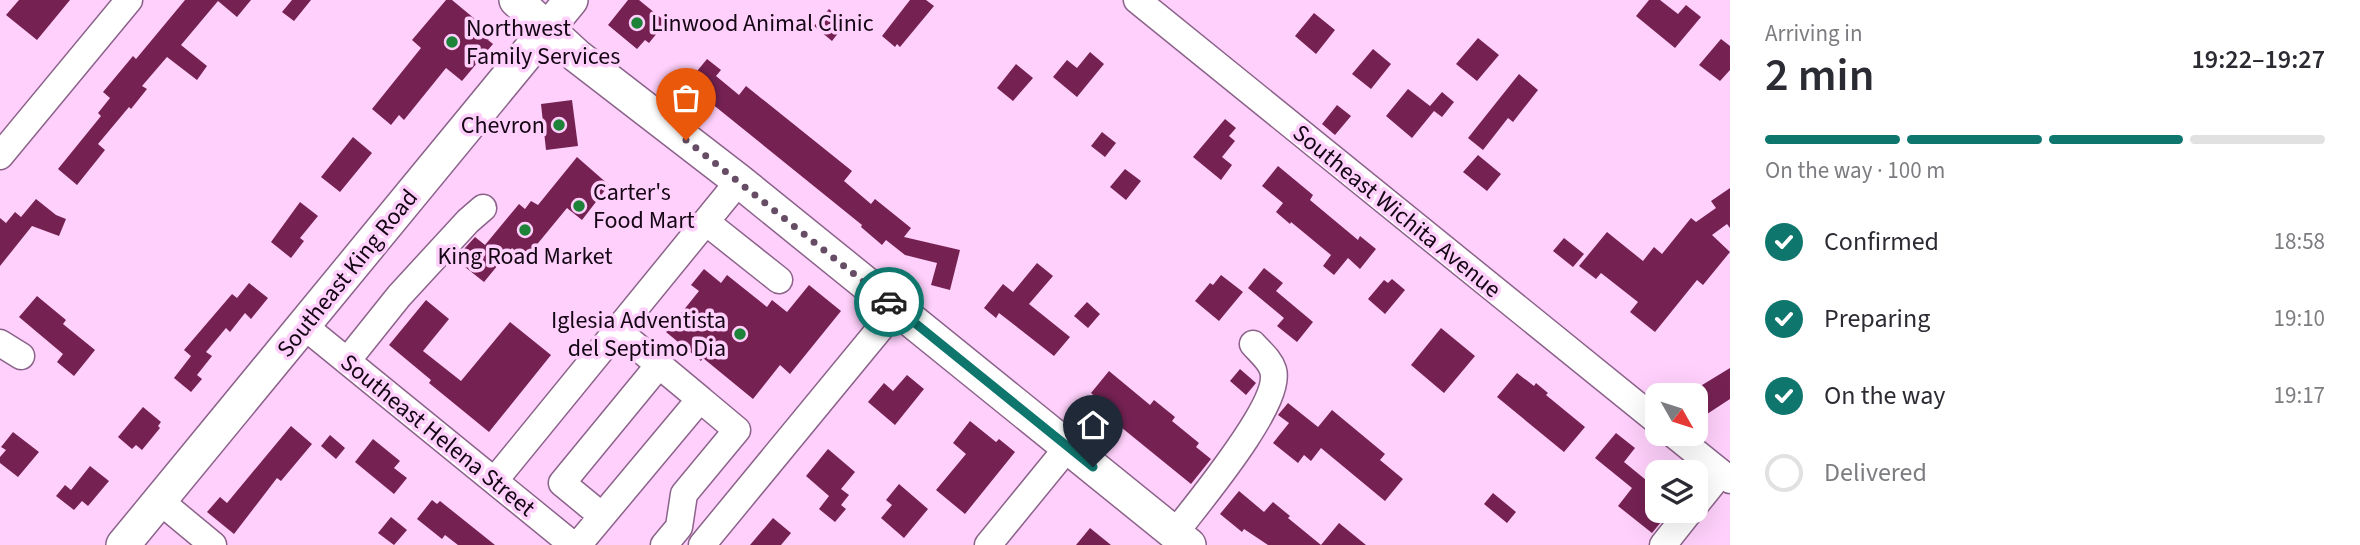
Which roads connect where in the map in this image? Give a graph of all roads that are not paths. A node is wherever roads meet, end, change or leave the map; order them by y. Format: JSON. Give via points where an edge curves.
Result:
{"nodes":[{"id":1,"x":129,"y":0,"type":"edge"},
{"id":2,"x":516,"y":0,"type":"edge"},
{"id":3,"x":571,"y":0,"type":"edge"},
{"id":4,"x":1137,"y":0,"type":"edge"},
{"id":5,"x":548,"y":29,"type":"junction"},
{"id":6,"x":0,"y":156,"type":"edge"},
{"id":7,"x":739,"y":181,"type":"junction"},
{"id":8,"x":484,"y":208,"type":"dead end"},
{"id":9,"x":706,"y":222,"type":"junction"},
{"id":10,"x":779,"y":281,"type":"dead end"},
{"id":11,"x":897,"y":308,"type":"junction"},
{"id":12,"x":304,"y":326,"type":"junction"},
{"id":13,"x":617,"y":330,"type":"junction"},
{"id":14,"x":1253,"y":344,"type":"dead end"},
{"id":15,"x":347,"y":361,"type":"junction"},
{"id":16,"x":659,"y":365,"type":"junction"},
{"id":17,"x":700,"y":399,"type":"junction"},
{"id":18,"x":1645,"y":411,"type":"edge"},
{"id":19,"x":1688,"y":446,"type":"edge"},
{"id":20,"x":1068,"y":447,"type":"junction"},
{"id":21,"x":1725,"y":476,"type":"edge"},
{"id":22,"x":495,"y":480,"type":"junction"},
{"id":23,"x":1708,"y":492,"type":"edge"},
{"id":24,"x":160,"y":501,"type":"junction"},
{"id":25,"x":602,"y":516,"type":"junction"},
{"id":26,"x":1680,"y":523,"type":"edge"},
{"id":27,"x":1182,"y":539,"type":"edge"},
{"id":28,"x":123,"y":545,"type":"edge"},
{"id":29,"x":213,"y":545,"type":"edge"},
{"id":30,"x":575,"y":545,"type":"edge"},
{"id":31,"x":664,"y":545,"type":"edge"},
{"id":32,"x":702,"y":545,"type":"edge"},
{"id":33,"x":988,"y":545,"type":"edge"},
{"id":34,"x":1663,"y":545,"type":"edge"}],
"edges":[{"from":1,"to":6,"type":"street"},
{"from":2,"to":5,"type":"main road"},
{"from":3,"to":5,"type":"main road","name":"Southeast King Road"},
{"from":4,"to":18,"type":"street","name":"Southeast Wichita Avenue"},
{"from":5,"to":7,"type":"main road"},
{"from":5,"to":12,"type":"main road","name":"Southeast King Road"},
{"from":7,"to":9,"type":"street"},
{"from":7,"to":11,"type":"main road"},
{"from":8,"to":15,"type":"street","via":[[399,296]]},
{"from":9,"to":10,"type":"street"},
{"from":9,"to":13,"type":"street"},
{"from":11,"to":20,"type":"main road"},
{"from":11,"to":32,"type":"street"},
{"from":12,"to":15,"type":"street","name":"Southeast Helena Street"},
{"from":12,"to":24,"type":"main road","name":"Southeast King Road"},
{"from":13,"to":16,"type":"street"},
{"from":13,"to":22,"type":"street"},
{"from":14,"to":27,"type":"street","via":[[1273,370],[1268,398]]},
{"from":15,"to":22,"type":"street","name":"Southeast Helena Street"},
{"from":16,"to":17,"type":"street"},
{"from":16,"to":25,"type":"street","via":[[562,482]]},
{"from":17,"to":25,"type":"street"},
{"from":17,"to":31,"type":"street","via":[[737,430],[684,494],[678,527]]},
{"from":19,"to":21,"type":"street"},
{"from":20,"to":27,"type":"main road"},
{"from":20,"to":33,"type":"street"},
{"from":21,"to":23,"type":"street"},
{"from":22,"to":30,"type":"street","name":"Southeast Helena Street"},
{"from":24,"to":28,"type":"main road","name":"Southeast King Road"},
{"from":24,"to":29,"type":"street"},
{"from":25,"to":30,"type":"street"},
{"from":26,"to":34,"type":"street"}]}
